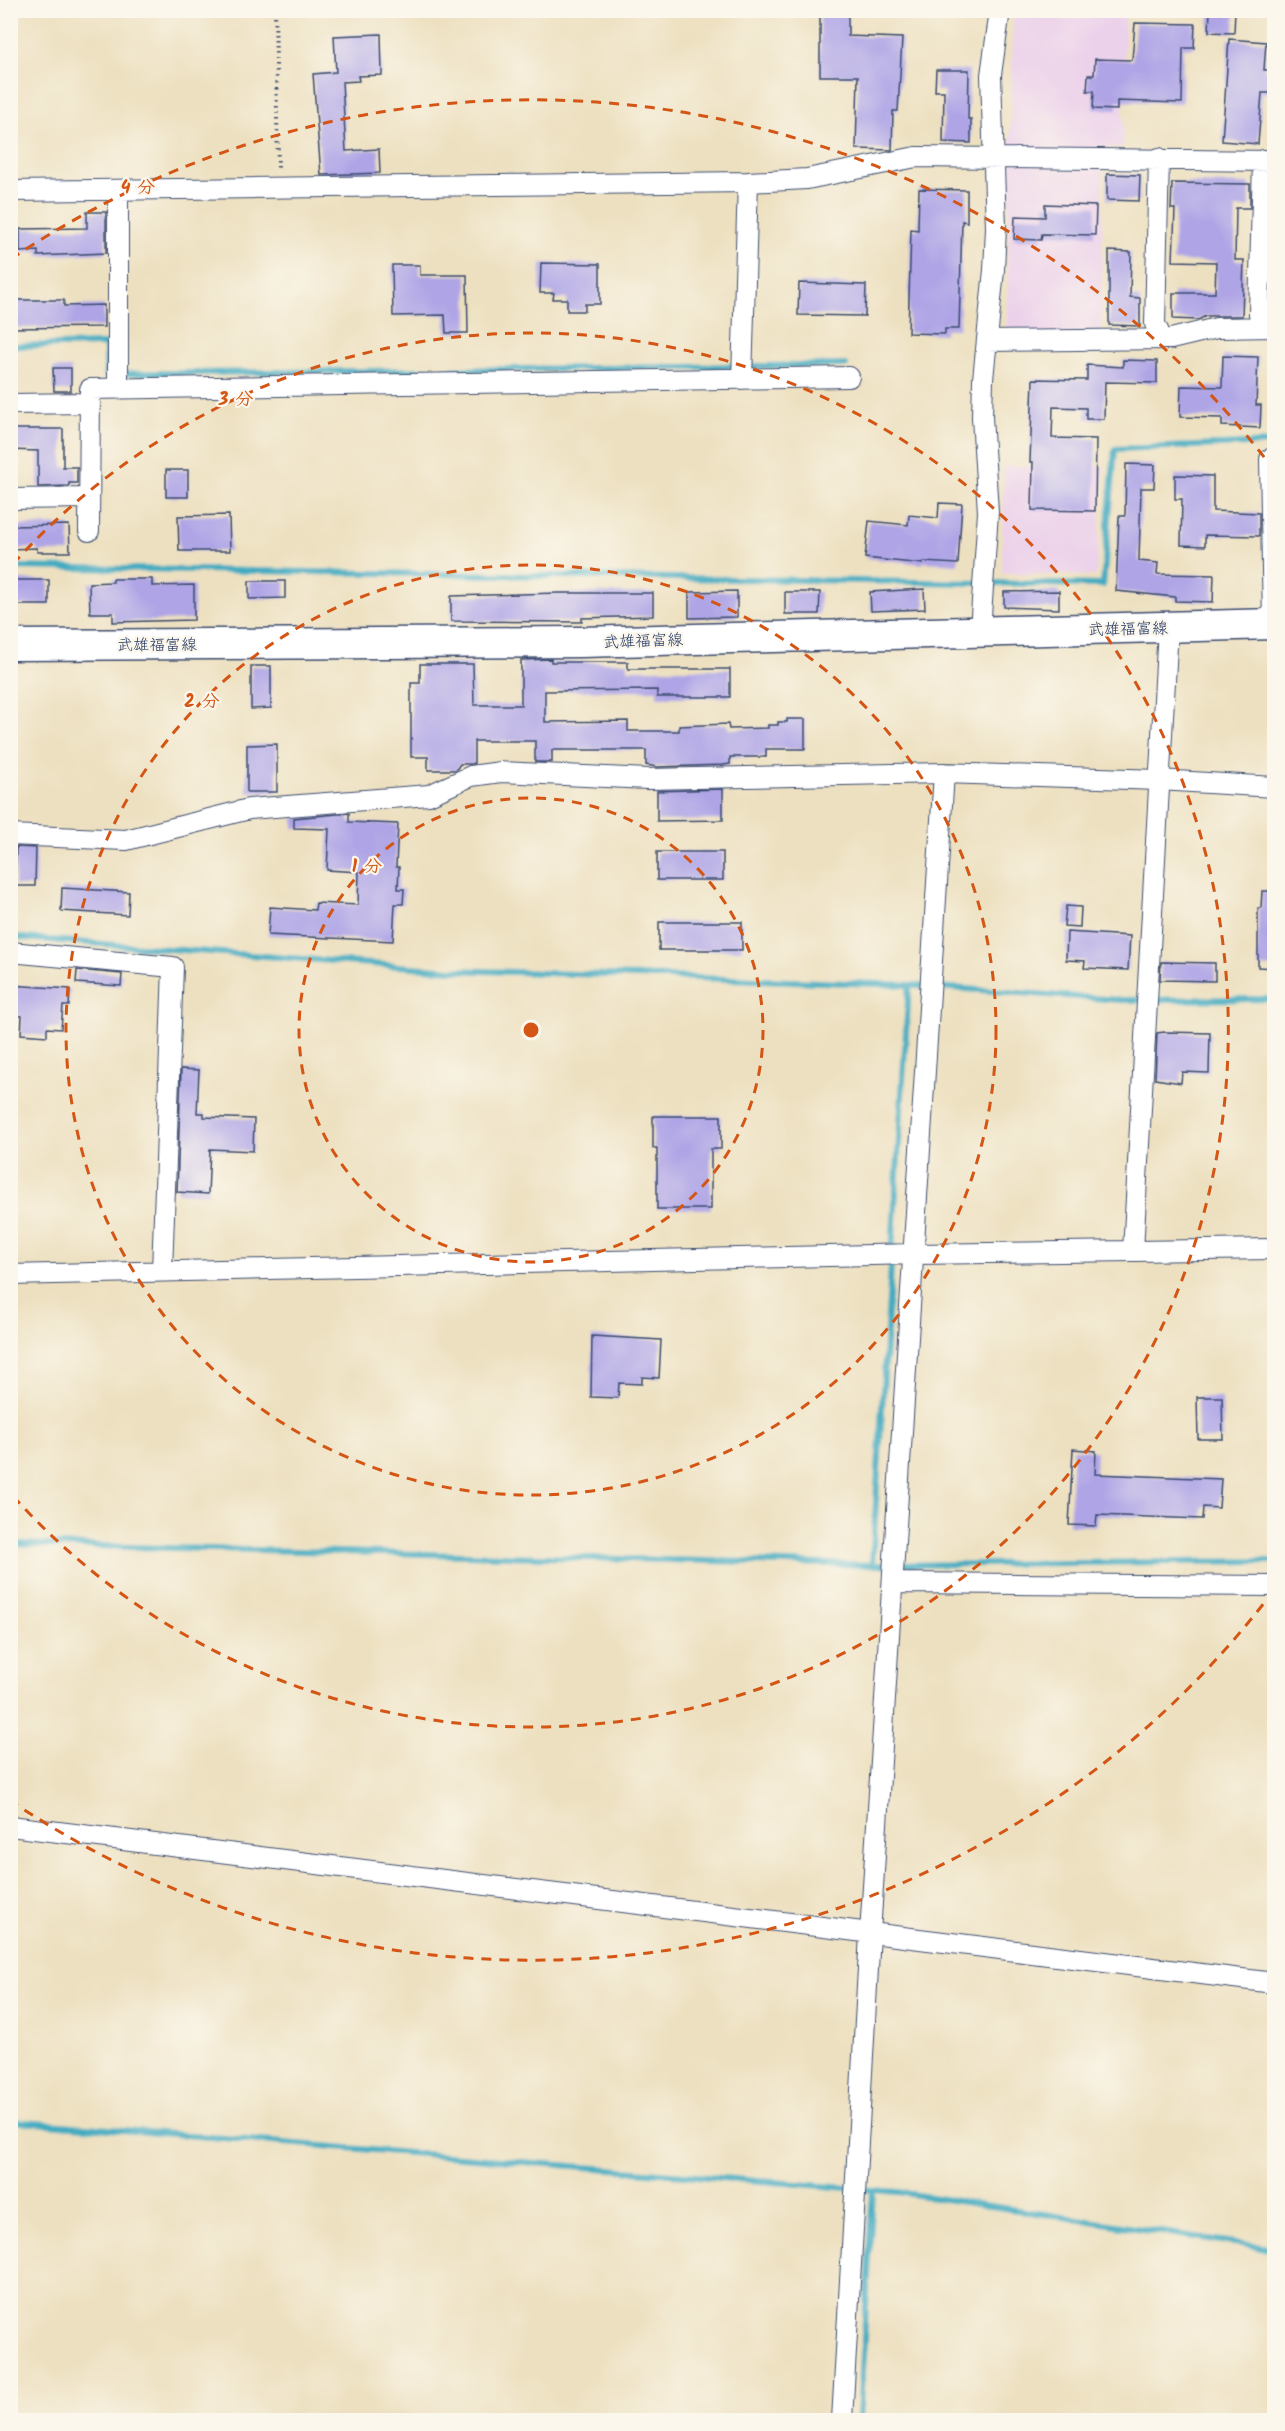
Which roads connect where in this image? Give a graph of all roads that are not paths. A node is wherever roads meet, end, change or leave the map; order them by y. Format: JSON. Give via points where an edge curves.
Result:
{"nodes":[{"id":1,"x":1000,"y":10,"type":"edge"},
{"id":2,"x":992,"y":156,"type":"junction"},
{"id":3,"x":1159,"y":158,"type":"junction"},
{"id":4,"x":1269,"y":160,"type":"edge"},
{"id":5,"x":748,"y":182,"type":"junction"},
{"id":6,"x":118,"y":190,"type":"junction"},
{"id":7,"x":10,"y":191,"type":"edge"},
{"id":8,"x":1269,"y":327,"type":"edge"},
{"id":9,"x":1162,"y":339,"type":"junction"},
{"id":10,"x":987,"y":341,"type":"junction"},
{"id":11,"x":742,"y":369,"type":"junction"},
{"id":12,"x":849,"y":377,"type":"dead end"},
{"id":13,"x":118,"y":387,"type":"junction"},
{"id":14,"x":90,"y":403,"type":"junction"},
{"id":15,"x":10,"y":404,"type":"edge"},
{"id":16,"x":1270,"y":459,"type":"dead end"},
{"id":17,"x":89,"y":498,"type":"junction"},
{"id":18,"x":10,"y":499,"type":"edge"},
{"id":19,"x":89,"y":531,"type":"dead end"},
{"id":20,"x":1274,"y":624,"type":"edge"},
{"id":21,"x":1168,"y":628,"type":"junction"},
{"id":22,"x":980,"y":631,"type":"junction"},
{"id":23,"x":10,"y":645,"type":"edge"},
{"id":24,"x":944,"y":773,"type":"junction"},
{"id":25,"x":1159,"y":780,"type":"junction"},
{"id":26,"x":1275,"y":788,"type":"edge"},
{"id":27,"x":10,"y":835,"type":"edge"},
{"id":28,"x":10,"y":952,"type":"edge"},
{"id":29,"x":1275,"y":1249,"type":"edge"},
{"id":30,"x":1133,"y":1251,"type":"junction"},
{"id":31,"x":899,"y":1254,"type":"junction"},
{"id":32,"x":162,"y":1271,"type":"junction"},
{"id":33,"x":10,"y":1275,"type":"edge"},
{"id":34,"x":894,"y":1569,"type":"junction"},
{"id":35,"x":1275,"y":1586,"type":"edge"},
{"id":36,"x":10,"y":1826,"type":"edge"},
{"id":37,"x":870,"y":1934,"type":"junction"},
{"id":38,"x":1275,"y":1983,"type":"edge"},
{"id":39,"x":842,"y":2421,"type":"edge"}],
"edges":[{"from":1,"to":2,"type":"street","via":[[991,75]]},
{"from":2,"to":3,"type":"street"},
{"from":2,"to":5,"type":"street","via":[[916,157],[807,179]]},
{"from":2,"to":10,"type":"street","via":[[996,228]]},
{"from":3,"to":4,"type":"street"},
{"from":3,"to":9,"type":"street","via":[[1155,324]]},
{"from":4,"to":8,"type":"street","via":[[1259,314]]},
{"from":5,"to":6,"type":"street"},
{"from":5,"to":11,"type":"street"},
{"from":6,"to":7,"type":"street"},
{"from":6,"to":13,"type":"street"},
{"from":8,"to":9,"type":"street","via":[[1217,328]]},
{"from":9,"to":10,"type":"street"},
{"from":10,"to":22,"type":"street","via":[[982,417],[988,512]]},
{"from":11,"to":12,"type":"street"},
{"from":11,"to":13,"type":"street"},
{"from":13,"to":14,"type":"street","via":[[90,389]]},
{"from":14,"to":15,"type":"street"},
{"from":14,"to":17,"type":"street"},
{"from":16,"to":20,"type":"street"},
{"from":17,"to":18,"type":"street"},
{"from":17,"to":19,"type":"street"},
{"from":20,"to":21,"type":"main road","name":"武雄福富線"},
{"from":21,"to":22,"type":"main road","name":"武雄福富線"},
{"from":21,"to":25,"type":"street"},
{"from":22,"to":23,"type":"main road","name":"武雄福富線","via":[[581,642]]},
{"from":24,"to":25,"type":"street"},
{"from":24,"to":27,"type":"street","via":[[648,779],[501,772],[471,776],[429,795],[249,808],[126,840]]},
{"from":24,"to":31,"type":"street","via":[[931,1003]]},
{"from":25,"to":26,"type":"street"},
{"from":25,"to":30,"type":"street"},
{"from":28,"to":32,"type":"street","via":[[173,967]]},
{"from":29,"to":30,"type":"street"},
{"from":30,"to":31,"type":"street"},
{"from":31,"to":32,"type":"street"},
{"from":31,"to":34,"type":"street"},
{"from":32,"to":33,"type":"street"},
{"from":34,"to":35,"type":"street"},
{"from":34,"to":37,"type":"street"},
{"from":36,"to":37,"type":"street"},
{"from":37,"to":38,"type":"street"},
{"from":37,"to":39,"type":"street"}]}
